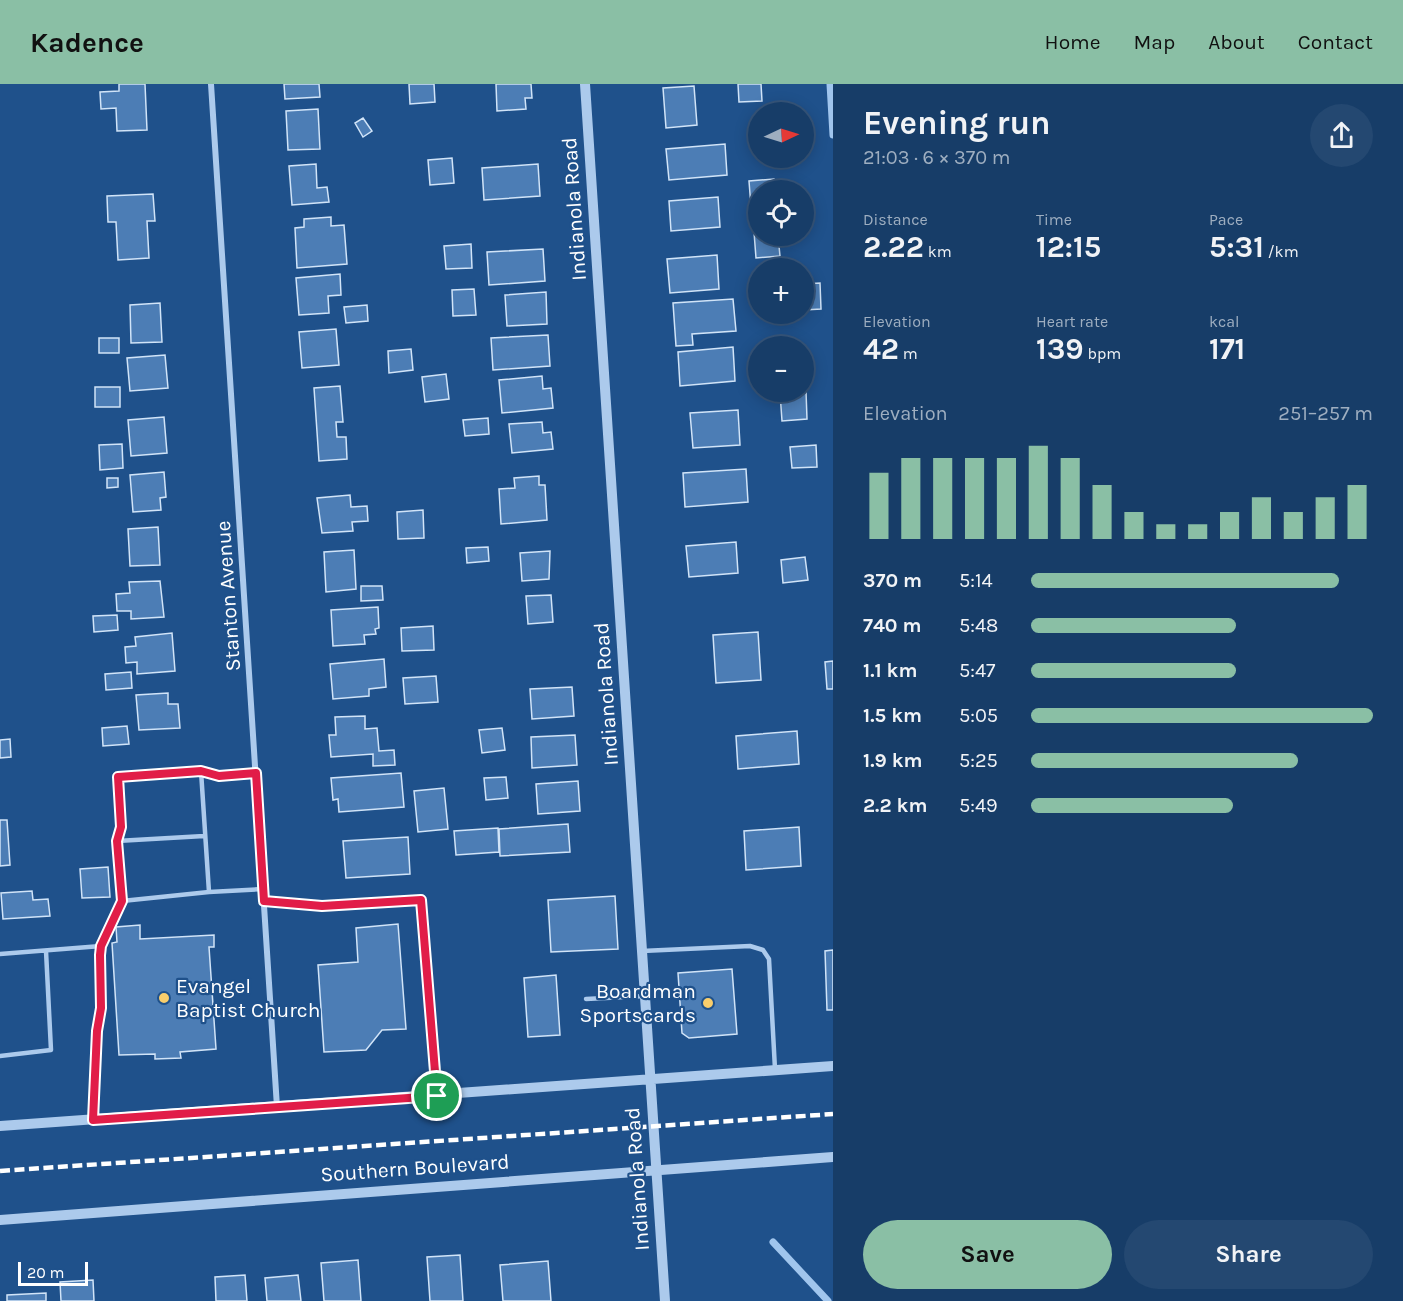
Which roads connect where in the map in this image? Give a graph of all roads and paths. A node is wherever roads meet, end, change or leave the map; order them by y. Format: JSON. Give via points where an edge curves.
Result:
{"nodes":[{"id":1,"x":212,"y":84,"type":"edge"},
{"id":2,"x":585,"y":84,"type":"edge"},
{"id":3,"x":201,"y":771,"type":"junction"},
{"id":4,"x":256,"y":773,"type":"junction"},
{"id":5,"x":204,"y":836,"type":"junction"},
{"id":6,"x":117,"y":841,"type":"junction"},
{"id":7,"x":263,"y":889,"type":"junction"},
{"id":8,"x":209,"y":892,"type":"junction"},
{"id":9,"x":122,"y":901,"type":"junction"},
{"id":10,"x":264,"y":901,"type":"junction"},
{"id":11,"x":101,"y":946,"type":"junction"},
{"id":12,"x":46,"y":951,"type":"junction"},
{"id":13,"x":642,"y":951,"type":"junction"},
{"id":14,"x":0,"y":954,"type":"edge"},
{"id":15,"x":645,"y":996,"type":"junction"},
{"id":16,"x":586,"y":999,"type":"dead end"},
{"id":17,"x":0,"y":1056,"type":"edge"},
{"id":18,"x":833,"y":1066,"type":"edge"},
{"id":19,"x":775,"y":1071,"type":"junction"},
{"id":20,"x":651,"y":1081,"type":"junction"},
{"id":21,"x":437,"y":1096,"type":"junction"},
{"id":22,"x":277,"y":1107,"type":"junction"},
{"id":23,"x":93,"y":1120,"type":"junction"},
{"id":24,"x":0,"y":1126,"type":"edge"},
{"id":25,"x":833,"y":1156,"type":"edge"},
{"id":26,"x":656,"y":1169,"type":"junction"},
{"id":27,"x":0,"y":1220,"type":"edge"},
{"id":28,"x":665,"y":1301,"type":"edge"}],
"edges":[{"from":1,"to":4,"type":"street","name":"Stanton Avenue"},
{"from":2,"to":13,"type":"street","name":"Indianola Road"},
{"from":3,"to":4,"type":"lane","via":[[219,776]]},
{"from":3,"to":5,"type":"lane"},
{"from":3,"to":6,"type":"lane","via":[[118,777],[121,827]]},
{"from":4,"to":7,"type":"street","name":"Stanton Avenue"},
{"from":5,"to":6,"type":"lane"},
{"from":5,"to":8,"type":"lane"},
{"from":6,"to":9,"type":"lane"},
{"from":7,"to":8,"type":"lane"},
{"from":7,"to":10,"type":"street","name":"Stanton Avenue"},
{"from":8,"to":9,"type":"lane"},
{"from":9,"to":11,"type":"lane"},
{"from":10,"to":21,"type":"lane","via":[[322,906],[421,900]]},
{"from":10,"to":22,"type":"street","name":"Stanton Avenue"},
{"from":11,"to":12,"type":"lane"},
{"from":11,"to":23,"type":"lane"},
{"from":12,"to":14,"type":"lane"},
{"from":12,"to":17,"type":"lane","via":[[51,1050]]},
{"from":13,"to":15,"type":"street","name":"Indianola Road"},
{"from":13,"to":19,"type":"lane","via":[[750,946],[763,950],[769,959]]},
{"from":15,"to":16,"type":"lane"},
{"from":15,"to":20,"type":"street","name":"Indianola Road"},
{"from":18,"to":19,"type":"street"},
{"from":19,"to":20,"type":"street"},
{"from":20,"to":21,"type":"street"},
{"from":20,"to":26,"type":"street","name":"Indianola Road"},
{"from":21,"to":22,"type":"street"},
{"from":22,"to":23,"type":"street"},
{"from":23,"to":24,"type":"street"},
{"from":25,"to":26,"type":"street","name":"Southern Boulevard"},
{"from":26,"to":27,"type":"street","name":"Southern Boulevard"},
{"from":26,"to":28,"type":"street","name":"Indianola Road"}]}
